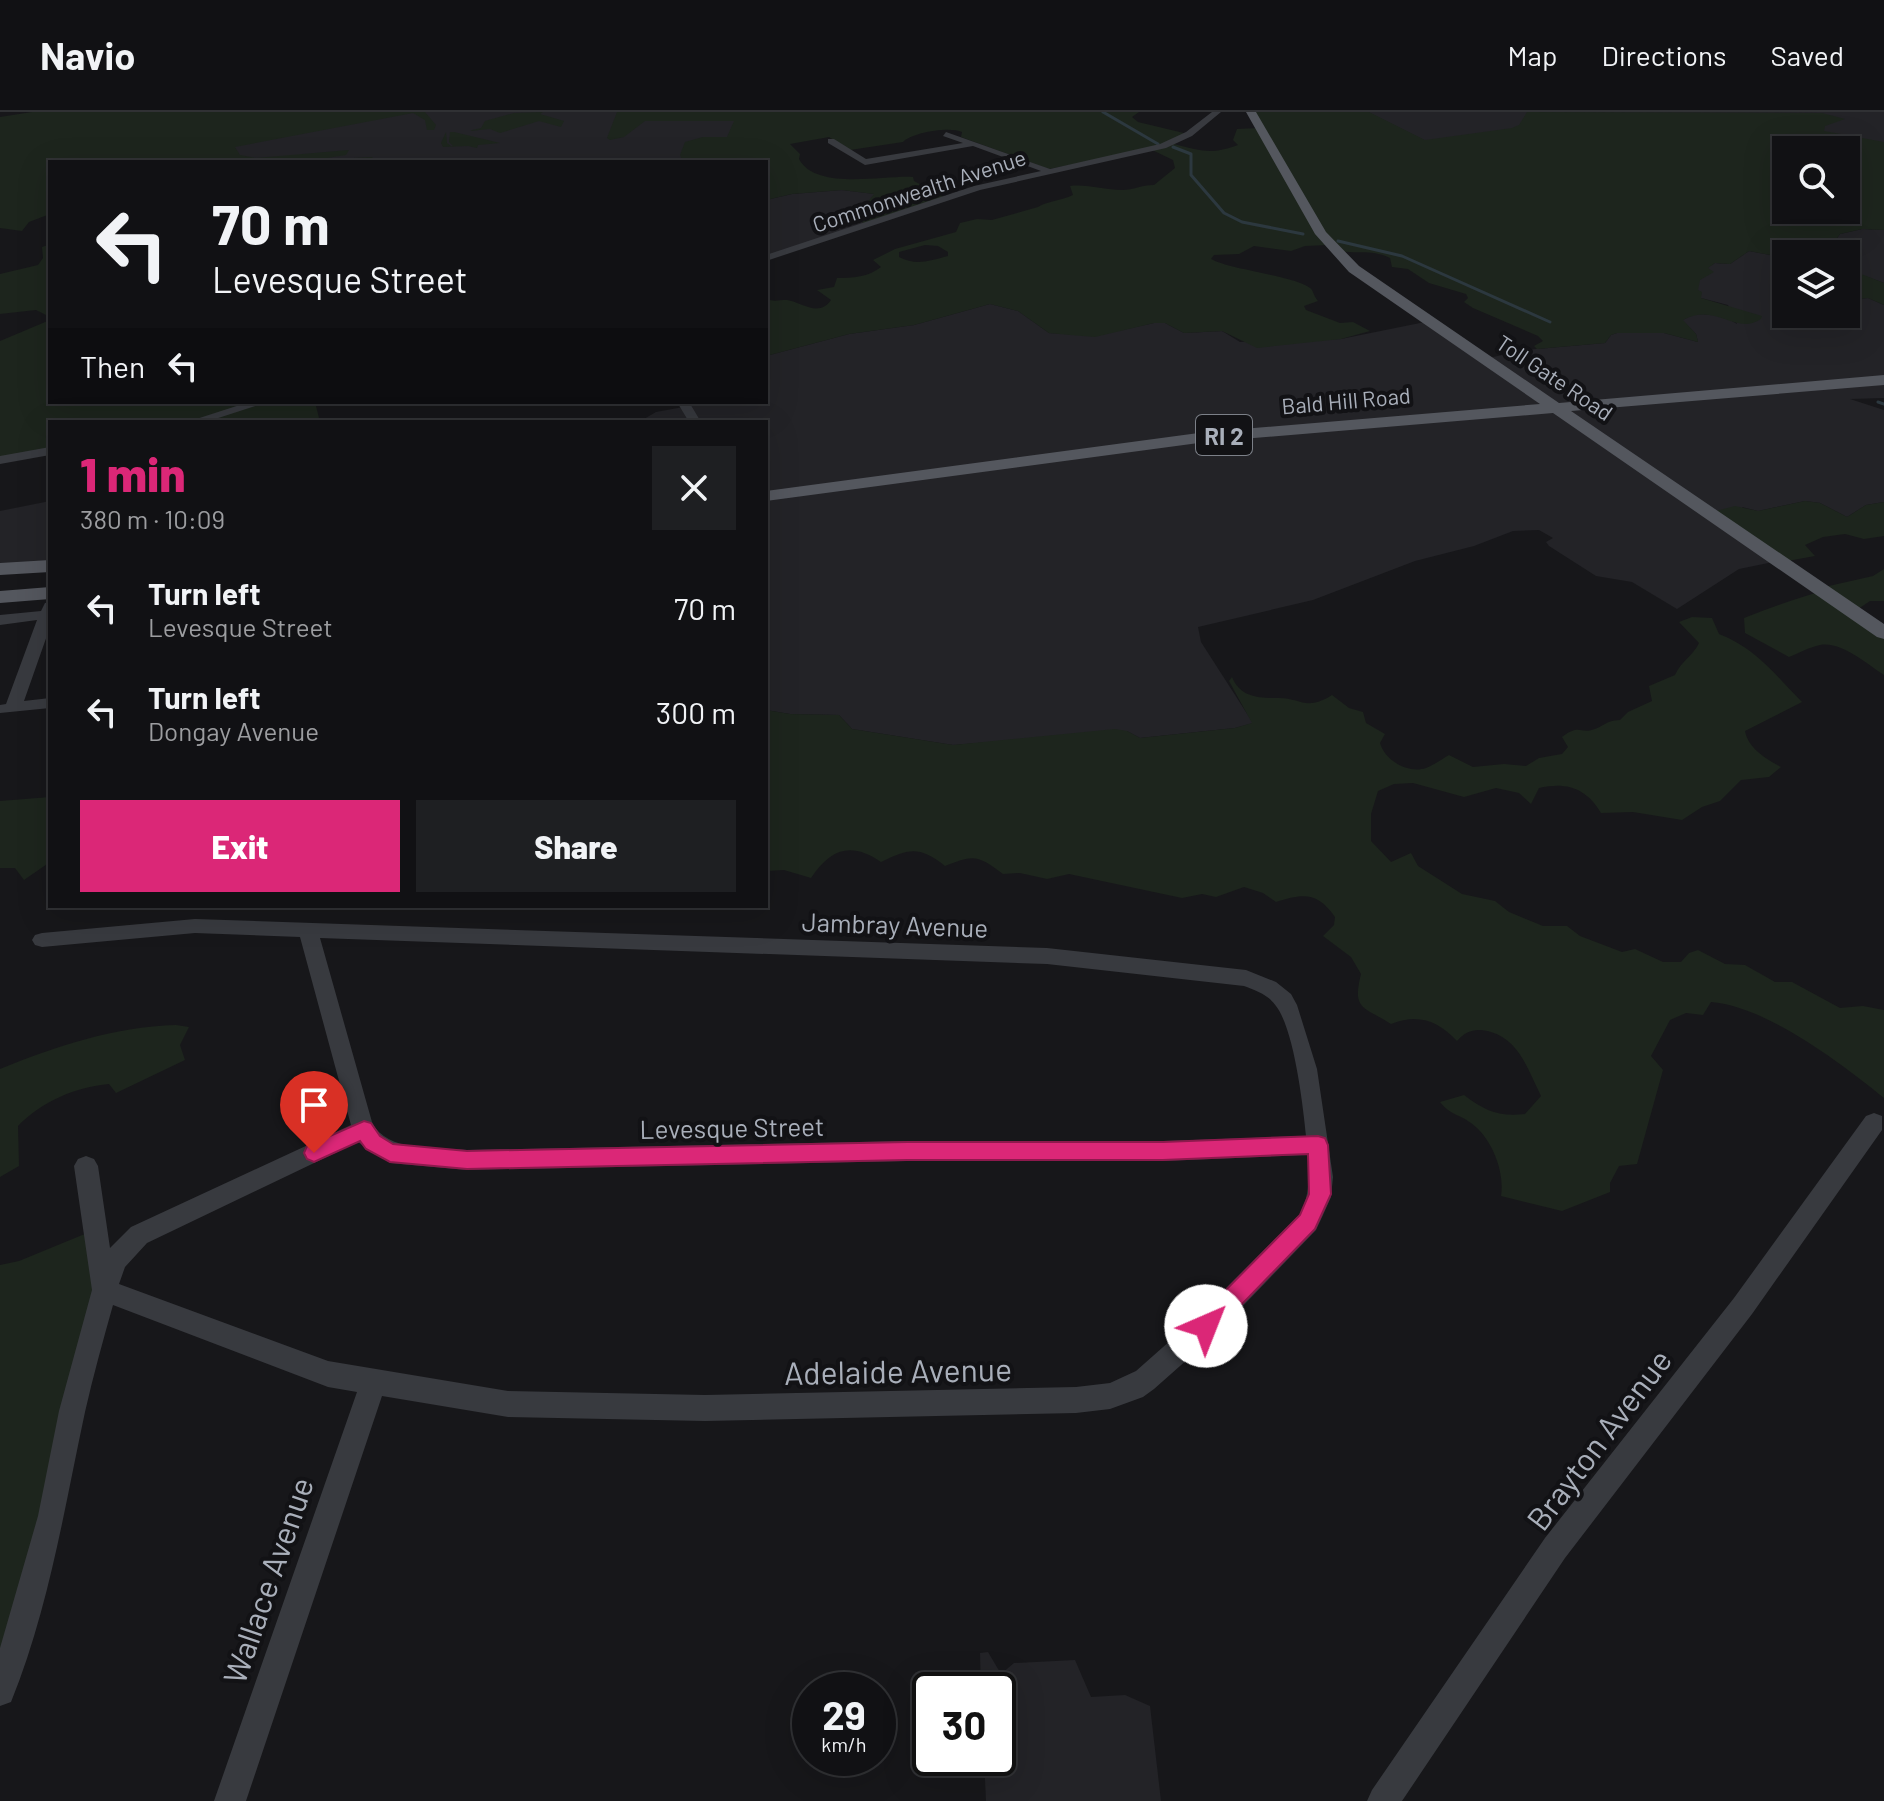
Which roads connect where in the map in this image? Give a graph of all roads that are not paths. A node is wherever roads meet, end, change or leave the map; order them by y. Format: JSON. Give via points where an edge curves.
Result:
{"nodes":[{"id":1,"x":1217,"y":112,"type":"edge"},
{"id":2,"x":1251,"y":112,"type":"edge"},
{"id":3,"x":946,"y":134,"type":"dead end"},
{"id":4,"x":831,"y":141,"type":"dead end"},
{"id":5,"x":972,"y":144,"type":"junction"},
{"id":6,"x":1046,"y":170,"type":"junction"},
{"id":7,"x":768,"y":257,"type":"edge"},
{"id":8,"x":1503,"y":371,"type":"junction"},
{"id":9,"x":1884,"y":380,"type":"edge"},
{"id":10,"x":1670,"y":397,"type":"junction"},
{"id":11,"x":1645,"y":399,"type":"junction"},
{"id":12,"x":255,"y":404,"type":"edge"},
{"id":13,"x":1557,"y":406,"type":"junction"},
{"id":14,"x":1459,"y":414,"type":"junction"},
{"id":15,"x":200,"y":420,"type":"edge"},
{"id":16,"x":48,"y":451,"type":"edge"},
{"id":17,"x":0,"y":460,"type":"edge"},
{"id":18,"x":1637,"y":461,"type":"junction"},
{"id":19,"x":768,"y":496,"type":"edge"},
{"id":20,"x":48,"y":566,"type":"edge"},
{"id":21,"x":0,"y":569,"type":"edge"},
{"id":22,"x":48,"y":593,"type":"edge"},
{"id":23,"x":0,"y":597,"type":"edge"},
{"id":24,"x":48,"y":611,"type":"edge"},
{"id":25,"x":48,"y":613,"type":"edge"},
{"id":26,"x":0,"y":620,"type":"edge"},
{"id":27,"x":1884,"y":633,"type":"edge"},
{"id":28,"x":48,"y":703,"type":"edge"},
{"id":29,"x":7,"y":709,"type":"edge"},
{"id":30,"x":308,"y":931,"type":"junction"},
{"id":31,"x":42,"y":940,"type":"dead end"},
{"id":32,"x":1264,"y":985,"type":"joint"},
{"id":33,"x":1874,"y":1123,"type":"dead end"},
{"id":34,"x":364,"y":1129,"type":"junction"},
{"id":35,"x":1318,"y":1145,"type":"junction"},
{"id":36,"x":86,"y":1166,"type":"dead end"},
{"id":37,"x":104,"y":1290,"type":"junction"},
{"id":38,"x":373,"y":1383,"type":"junction"},
{"id":39,"x":0,"y":1691,"type":"edge"},
{"id":40,"x":230,"y":1801,"type":"edge"},
{"id":41,"x":1383,"y":1801,"type":"edge"}],
"edges":[{"from":1,"to":6,"type":"street","name":"Commonwealth Avenue","via":[[1163,146]]},
{"from":2,"to":8,"type":"main road","name":"Toll Gate Road","via":[[1339,257]]},
{"from":3,"to":5,"type":"street"},
{"from":4,"to":5,"type":"street","via":[[865,162]]},
{"from":5,"to":6,"type":"street"},
{"from":6,"to":7,"type":"street","name":"Commonwealth Avenue","via":[[949,196]]},
{"from":8,"to":11,"type":"main road","via":[[1559,390]]},
{"from":8,"to":13,"type":"main road","name":"Toll Gate Road"},
{"from":8,"to":14,"type":"main road","via":[[1504,394]]},
{"from":9,"to":10,"type":"main road","name":"Bald Hill Road","number":"RI 2"},
{"from":10,"to":11,"type":"main road","name":"Bald Hill Road","number":"RI 2"},
{"from":10,"to":18,"type":"main road","via":[[1604,421]]},
{"from":11,"to":13,"type":"main road","name":"Bald Hill Road","number":"RI 2"},
{"from":12,"to":15,"type":"street"},
{"from":13,"to":14,"type":"main road","name":"Bald Hill Road","number":"RI 2"},
{"from":13,"to":18,"type":"main road","name":"Toll Gate Road"},
{"from":14,"to":18,"type":"main road","via":[[1559,424]]},
{"from":14,"to":19,"type":"main road","name":"Bald Hill Road","number":"RI 2","via":[[1155,443]]},
{"from":16,"to":17,"type":"street"},
{"from":18,"to":27,"type":"main road","name":"Toll Gate Road"},
{"from":20,"to":21,"type":"main road"},
{"from":22,"to":23,"type":"main road"},
{"from":24,"to":26,"type":"street"},
{"from":25,"to":29,"type":"street"},
{"from":28,"to":29,"type":"street"},
{"from":30,"to":31,"type":"street","name":"Jambray Avenue","via":[[195,926]]},
{"from":30,"to":32,"type":"street","name":"Jambray Avenue","via":[[1047,956],[1236,976]]},
{"from":30,"to":34,"type":"street"},
{"from":32,"to":35,"type":"street","name":"Adelaide Avenue","via":[[1285,1003],[1293,1021]]},
{"from":33,"to":41,"type":"street","name":"Brayton Avenue","via":[[1743,1306],[1555,1548]]},
{"from":34,"to":35,"type":"street","name":"Levesque Street","via":[[373,1143],[390,1153],[467,1160]]},
{"from":34,"to":37,"type":"street","via":[[139,1235],[115,1260]]},
{"from":35,"to":38,"type":"street","name":"Adelaide Avenue","via":[[1320,1194],[1308,1222],[1168,1361],[1134,1388],[1110,1396],[705,1408],[508,1404]]},
{"from":36,"to":37,"type":"street"},
{"from":37,"to":38,"type":"street","name":"Adelaide Avenue","via":[[328,1374]]},
{"from":37,"to":39,"type":"street","via":[[72,1411],[52,1516]]},
{"from":38,"to":40,"type":"street","name":"Wallace Avenue"}]}
